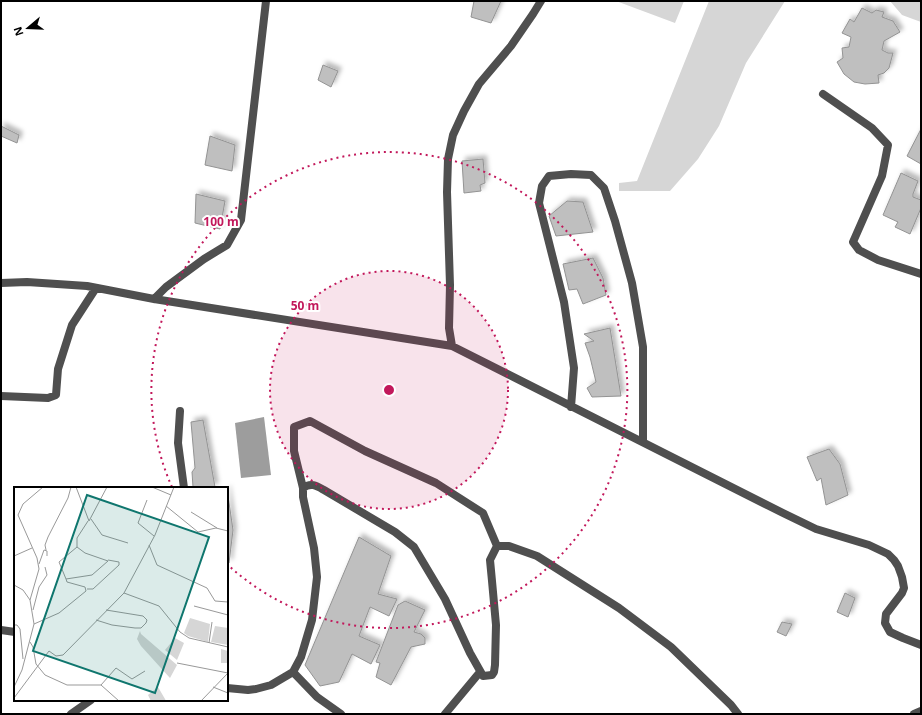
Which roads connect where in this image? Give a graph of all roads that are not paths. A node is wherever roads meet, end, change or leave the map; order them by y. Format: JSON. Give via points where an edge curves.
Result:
{"nodes":[{"id":1,"x":266,"y":1,"type":"edge"},
{"id":2,"x":541,"y":1,"type":"edge"},
{"id":3,"x":823,"y":94,"type":"dead end"},
{"id":4,"x":921,"y":274,"type":"edge"},
{"id":5,"x":1,"y":283,"type":"edge"},
{"id":6,"x":96,"y":288,"type":"junction"},
{"id":7,"x":154,"y":299,"type":"junction"},
{"id":8,"x":452,"y":346,"type":"junction"},
{"id":9,"x":1,"y":396,"type":"edge"},
{"id":10,"x":571,"y":407,"type":"junction"},
{"id":11,"x":180,"y":411,"type":"dead end"},
{"id":12,"x":643,"y":442,"type":"junction"},
{"id":13,"x":184,"y":487,"type":"edge"},
{"id":14,"x":303,"y":488,"type":"junction"},
{"id":15,"x":497,"y":546,"type":"junction"},
{"id":16,"x":1,"y":630,"type":"edge"},
{"id":17,"x":14,"y":632,"type":"edge"},
{"id":18,"x":921,"y":645,"type":"edge"},
{"id":19,"x":293,"y":672,"type":"junction"},
{"id":20,"x":480,"y":672,"type":"junction"},
{"id":21,"x":228,"y":688,"type":"edge"},
{"id":22,"x":90,"y":701,"type":"edge"},
{"id":23,"x":921,"y":711,"type":"edge"},
{"id":24,"x":71,"y":714,"type":"edge"},
{"id":25,"x":341,"y":714,"type":"edge"},
{"id":26,"x":445,"y":714,"type":"edge"},
{"id":27,"x":738,"y":714,"type":"edge"},
{"id":28,"x":914,"y":714,"type":"edge"}],
"edges":[{"from":1,"to":7,"type":"street","via":[[241,220],[227,245],[166,287]]},
{"from":2,"to":8,"type":"street","via":[[511,46],[479,84],[453,135],[448,159],[447,192],[449,328]]},
{"from":3,"to":4,"type":"street","via":[[872,128],[888,145],[882,176],[853,242],[859,250],[878,260]]},
{"from":5,"to":6,"type":"street","via":[[27,282]]},
{"from":6,"to":7,"type":"street"},
{"from":6,"to":9,"type":"street","via":[[72,325],[58,369],[56,395],[48,398]]},
{"from":7,"to":8,"type":"street"},
{"from":8,"to":10,"type":"street"},
{"from":10,"to":12,"type":"street"},
{"from":10,"to":12,"type":"street","via":[[574,368],[564,302],[539,203],[542,186],[549,176],[571,174],[591,175],[604,188],[632,282],[643,347]]},
{"from":11,"to":13,"type":"street","via":[[178,443]]},
{"from":12,"to":18,"type":"street","via":[[816,529],[869,545],[888,554],[898,566],[904,588],[886,614],[885,623],[890,632]]},
{"from":14,"to":15,"type":"street","via":[[294,451],[294,426],[310,421],[365,451],[436,483],[483,513]]},
{"from":14,"to":19,"type":"street","via":[[317,577],[312,620]]},
{"from":14,"to":20,"type":"street","via":[[313,485],[324,490],[395,532],[414,547],[445,599]]},
{"from":15,"to":20,"type":"street","via":[[490,560],[496,625],[495,665],[492,675],[483,676]]},
{"from":15,"to":27,"type":"street","via":[[509,546],[537,556],[619,608],[671,647]]},
{"from":16,"to":17,"type":"street"},
{"from":19,"to":21,"type":"street","via":[[271,685],[256,689]]},
{"from":19,"to":25,"type":"street","via":[[317,698]]},
{"from":20,"to":26,"type":"street"},
{"from":22,"to":24,"type":"street"},
{"from":23,"to":28,"type":"street"}]}
